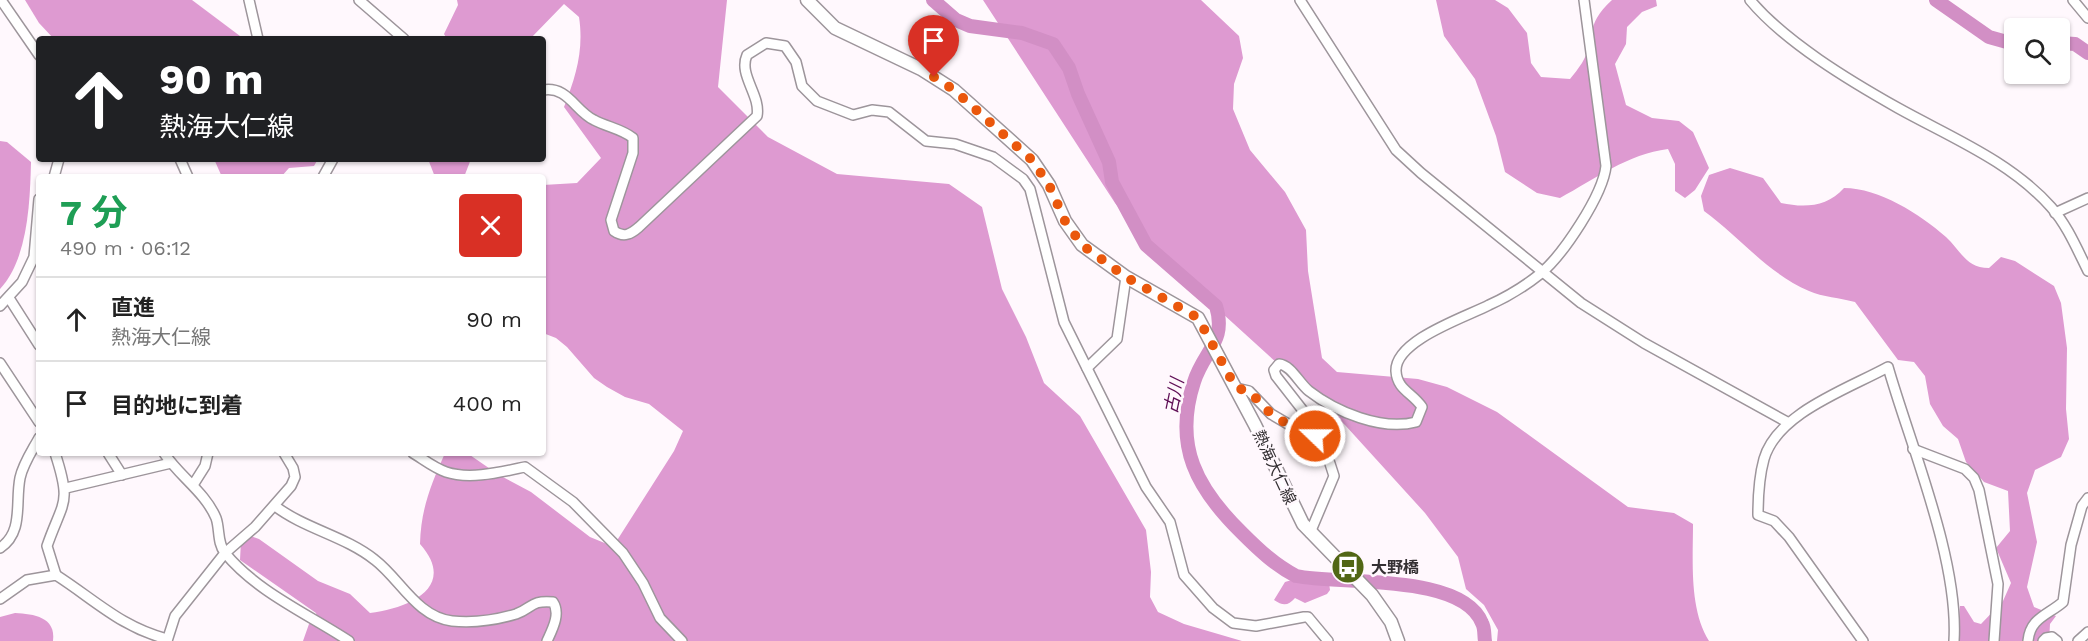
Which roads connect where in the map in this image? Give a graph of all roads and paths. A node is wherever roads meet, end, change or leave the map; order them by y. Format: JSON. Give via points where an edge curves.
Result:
{"nodes":[{"id":1,"x":1,"y":0,"type":"edge"},
{"id":2,"x":249,"y":0,"type":"edge"},
{"id":3,"x":359,"y":0,"type":"edge"},
{"id":4,"x":807,"y":0,"type":"edge"},
{"id":5,"x":1300,"y":0,"type":"edge"},
{"id":6,"x":1584,"y":0,"type":"edge"},
{"id":7,"x":1750,"y":0,"type":"edge"},
{"id":8,"x":2073,"y":0,"type":"edge"},
{"id":9,"x":2088,"y":18,"type":"edge"},
{"id":10,"x":257,"y":36,"type":"edge"},
{"id":11,"x":401,"y":36,"type":"edge"},
{"id":12,"x":36,"y":51,"type":"edge"},
{"id":13,"x":546,"y":90,"type":"edge"},
{"id":14,"x":2088,"y":198,"type":"edge"},
{"id":15,"x":2055,"y":213,"type":"junction"},
{"id":16,"x":36,"y":260,"type":"edge"},
{"id":17,"x":2088,"y":271,"type":"edge"},
{"id":18,"x":1542,"y":273,"type":"junction"},
{"id":19,"x":1126,"y":277,"type":"junction"},
{"id":20,"x":9,"y":298,"type":"junction"},
{"id":21,"x":0,"y":306,"type":"edge"},
{"id":22,"x":36,"y":340,"type":"edge"},
{"id":23,"x":0,"y":363,"type":"edge"},
{"id":24,"x":1087,"y":368,"type":"junction"},
{"id":25,"x":1236,"y":388,"type":"junction"},
{"id":26,"x":36,"y":417,"type":"edge"},
{"id":27,"x":1787,"y":422,"type":"junction"},
{"id":28,"x":1315,"y":435,"type":"junction"},
{"id":29,"x":36,"y":444,"type":"edge"},
{"id":30,"x":1913,"y":450,"type":"junction"},
{"id":31,"x":56,"y":456,"type":"edge"},
{"id":32,"x":110,"y":456,"type":"edge"},
{"id":33,"x":166,"y":456,"type":"edge"},
{"id":34,"x":207,"y":456,"type":"edge"},
{"id":35,"x":286,"y":456,"type":"edge"},
{"id":36,"x":418,"y":456,"type":"edge"},
{"id":37,"x":171,"y":463,"type":"junction"},
{"id":38,"x":122,"y":475,"type":"junction"},
{"id":39,"x":193,"y":485,"type":"junction"},
{"id":40,"x":66,"y":488,"type":"junction"},
{"id":41,"x":2088,"y":498,"type":"edge"},
{"id":42,"x":275,"y":506,"type":"junction"},
{"id":43,"x":1310,"y":532,"type":"junction"},
{"id":44,"x":0,"y":548,"type":"edge"},
{"id":45,"x":225,"y":553,"type":"junction"},
{"id":46,"x":56,"y":575,"type":"junction"},
{"id":47,"x":0,"y":598,"type":"edge"},
{"id":48,"x":2088,"y":632,"type":"edge"},
{"id":49,"x":167,"y":640,"type":"edge"},
{"id":50,"x":349,"y":641,"type":"edge"},
{"id":51,"x":547,"y":641,"type":"edge"},
{"id":52,"x":682,"y":641,"type":"edge"},
{"id":53,"x":1328,"y":641,"type":"edge"},
{"id":54,"x":1398,"y":641,"type":"edge"},
{"id":55,"x":1863,"y":641,"type":"edge"},
{"id":56,"x":1954,"y":641,"type":"edge"},
{"id":57,"x":1994,"y":641,"type":"edge"},
{"id":58,"x":2028,"y":641,"type":"edge"},
{"id":59,"x":2043,"y":641,"type":"edge"},
{"id":60,"x":2057,"y":641,"type":"edge"},
{"id":61,"x":2078,"y":641,"type":"edge"}],
"edges":[{"from":1,"to":12,"type":"street"},
{"from":2,"to":10,"type":"street"},
{"from":3,"to":11,"type":"street"},
{"from":4,"to":19,"type":"main road","name":"熱海大仁線","via":[[835,28],[921,69],[954,90],[1032,160],[1082,245]]},
{"from":5,"to":18,"type":"street","via":[[1396,150]]},
{"from":6,"to":18,"type":"street","via":[[1605,177],[1572,234]]},
{"from":7,"to":15,"type":"street","via":[[1812,53],[1896,107],[2009,171]]},
{"from":8,"to":9,"type":"street"},
{"from":13,"to":24,"type":"street","via":[[563,93],[585,116],[633,138],[633,153],[611,220],[614,231],[628,235],[757,116],[744,65],[747,55],[766,44],[785,46],[796,62],[802,86],[817,101],[853,116],[872,110],[889,112],[926,141],[955,144],[993,158],[1023,179],[1033,196],[1064,322]]},
{"from":14,"to":15,"type":"street"},
{"from":15,"to":17,"type":"street"},
{"from":16,"to":20,"type":"street"},
{"from":18,"to":27,"type":"street","via":[[1644,342]]},
{"from":18,"to":28,"type":"street","via":[[1492,304],[1420,339],[1401,357],[1397,380],[1422,407],[1416,422],[1394,424],[1341,410],[1309,391],[1289,368],[1279,364],[1274,373],[1315,426]]},
{"from":19,"to":24,"type":"street","via":[[1117,339]]},
{"from":19,"to":25,"type":"main road","name":"熱海大仁線","via":[[1192,314],[1210,337]]},
{"from":20,"to":21,"type":"street"},
{"from":20,"to":22,"type":"street"},
{"from":23,"to":26,"type":"street"},
{"from":24,"to":53,"type":"street","via":[[1146,487],[1170,522],[1179,564],[1199,594],[1223,618],[1242,625],[1308,617]]},
{"from":25,"to":28,"type":"street","via":[[1249,391],[1271,414],[1297,430],[1310,437]]},
{"from":25,"to":43,"type":"main road","name":"熱海大仁線","via":[[1295,511]]},
{"from":27,"to":30,"type":"street","via":[[1888,367]]},
{"from":27,"to":55,"type":"street","via":[[1764,457],[1758,515],[1774,521],[1789,537]]},
{"from":28,"to":43,"type":"street","via":[[1324,445],[1334,476]]},
{"from":29,"to":44,"type":"street","via":[[20,478],[16,529],[11,541]]},
{"from":30,"to":56,"type":"street","via":[[1941,543],[1955,615]]},
{"from":30,"to":57,"type":"street","via":[[1965,469],[1974,478],[1998,584]]},
{"from":31,"to":40,"type":"street"},
{"from":32,"to":38,"type":"street"},
{"from":33,"to":37,"type":"street"},
{"from":34,"to":39,"type":"street"},
{"from":35,"to":42,"type":"street","via":[[295,477]]},
{"from":36,"to":52,"type":"street","via":[[455,474],[492,474],[525,467],[557,489],[596,523],[622,553],[644,583],[660,618]]},
{"from":37,"to":38,"type":"street"},
{"from":37,"to":39,"type":"street"},
{"from":38,"to":40,"type":"street"},
{"from":39,"to":45,"type":"street","via":[[216,518]]},
{"from":40,"to":46,"type":"street","via":[[66,502],[47,546]]},
{"from":41,"to":58,"type":"street","via":[[2071,545],[2063,602],[2030,628]]},
{"from":42,"to":45,"type":"street"},
{"from":42,"to":51,"type":"street","via":[[364,552],[391,574],[411,599],[441,618],[492,620],[519,613],[538,601],[553,602],[554,625]]},
{"from":43,"to":54,"type":"main road","name":"熱海大仁線","via":[[1366,589],[1391,622]]},
{"from":45,"to":49,"type":"street","via":[[175,616]]},
{"from":45,"to":50,"type":"street","via":[[267,591]]},
{"from":46,"to":47,"type":"street","via":[[27,580]]},
{"from":46,"to":49,"type":"street","via":[[110,615]]},
{"from":48,"to":61,"type":"street"},
{"from":59,"to":60,"type":"street"}]}
